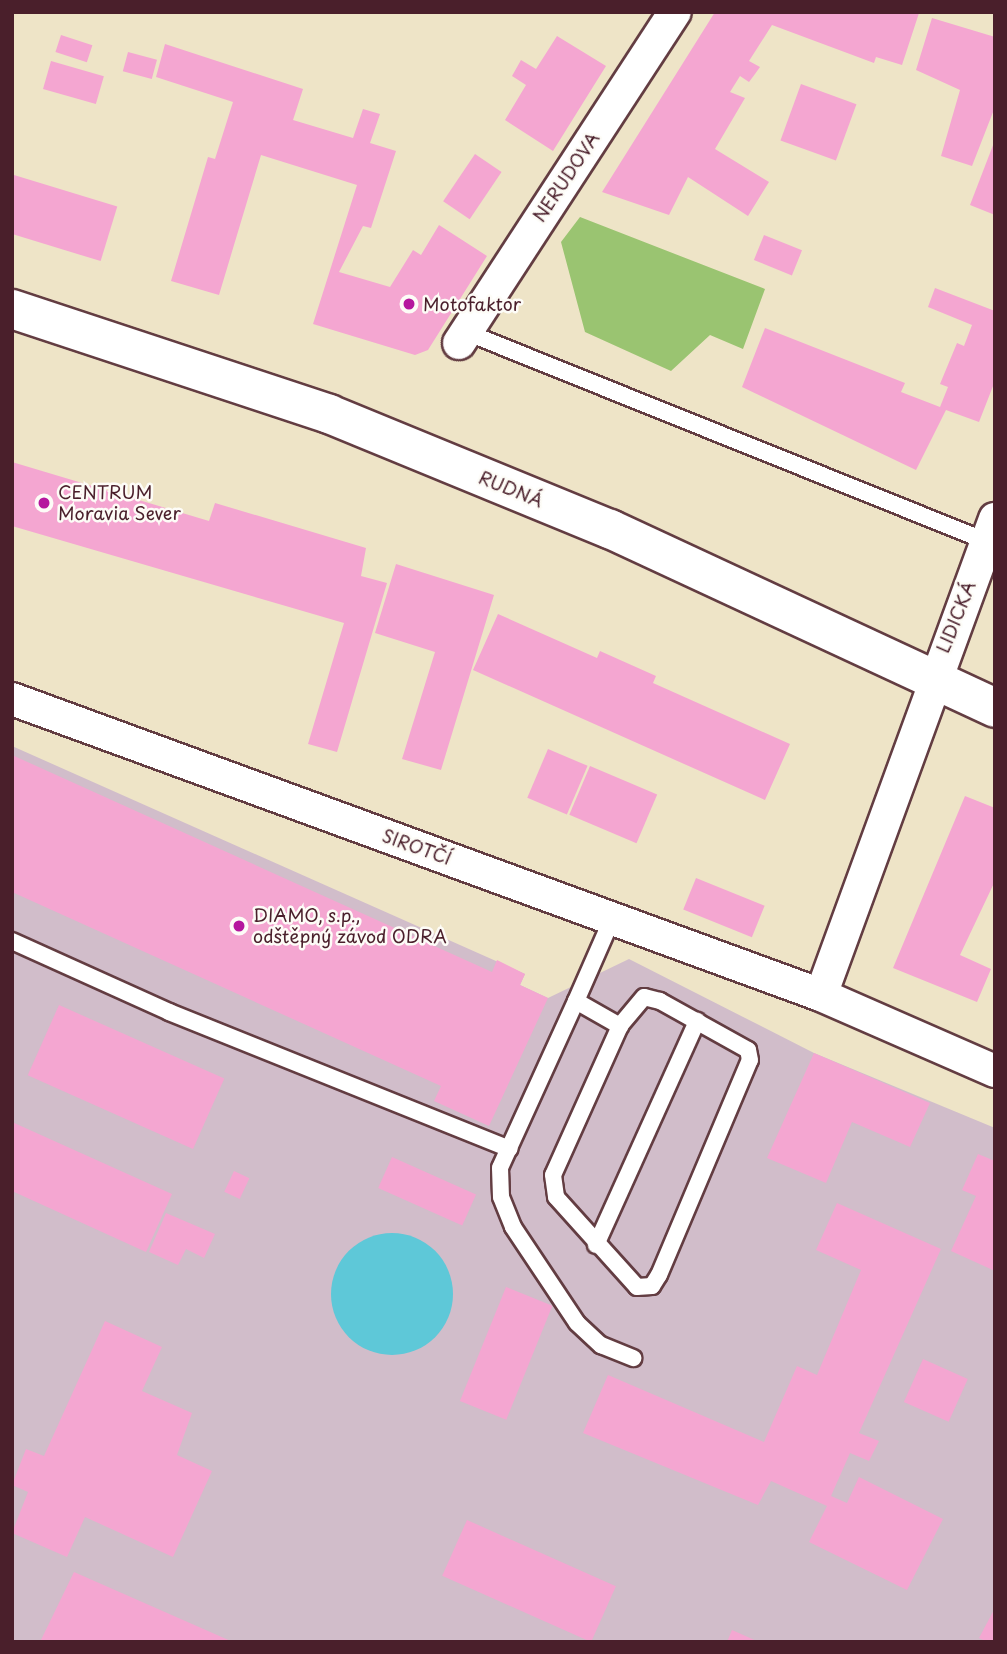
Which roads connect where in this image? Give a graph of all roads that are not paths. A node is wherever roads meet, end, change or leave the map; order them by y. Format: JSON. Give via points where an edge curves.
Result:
{"nodes":[{"id":1,"x":675,"y":12,"type":"edge"},
{"id":2,"x":12,"y":309,"type":"edge"},
{"id":3,"x":463,"y":337,"type":"joint"},
{"id":4,"x":990,"y":530,"type":"edge"},
{"id":5,"x":932,"y":676,"type":"junction"},
{"id":6,"x":12,"y":699,"type":"edge"},
{"id":7,"x":995,"y":708,"type":"edge"},
{"id":8,"x":612,"y":919,"type":"junction"},
{"id":9,"x":12,"y":941,"type":"edge"},
{"id":10,"x":821,"y":995,"type":"junction"},
{"id":11,"x":576,"y":1001,"type":"junction"},
{"id":12,"x":697,"y":1021,"type":"junction"},
{"id":13,"x":621,"y":1026,"type":"junction"},
{"id":14,"x":995,"y":1071,"type":"edge"},
{"id":15,"x":509,"y":1149,"type":"junction"},
{"id":16,"x":596,"y":1245,"type":"junction"},
{"id":17,"x":633,"y":1358,"type":"dead end"}],
"edges":[{"from":1,"to":3,"type":"street","name":"NERUDOVA"},
{"from":2,"to":5,"type":"main road","name":"RUDNÁ","via":[[329,414],[610,529]]},
{"from":3,"to":4,"type":"lane"},
{"from":4,"to":5,"type":"street","name":"LIDICKÁ"},
{"from":5,"to":7,"type":"main road","name":"RUDNÁ"},
{"from":5,"to":10,"type":"street","name":"LIDICKÁ"},
{"from":6,"to":8,"type":"street","name":"SIROTČÍ"},
{"from":8,"to":10,"type":"street","name":"SIROTČÍ"},
{"from":8,"to":11,"type":"lane"},
{"from":9,"to":15,"type":"lane","via":[[169,1012]]},
{"from":10,"to":14,"type":"street","name":"SIROTČÍ"},
{"from":11,"to":13,"type":"lane"},
{"from":11,"to":15,"type":"lane"},
{"from":12,"to":13,"type":"lane","via":[[644,997]]},
{"from":12,"to":16,"type":"lane"},
{"from":12,"to":16,"type":"lane","via":[[748,1050],[749,1068],[670,1250],[652,1286],[637,1287]]},
{"from":13,"to":16,"type":"lane","via":[[553,1175],[556,1197]]},
{"from":15,"to":17,"type":"lane","via":[[500,1168],[501,1197],[513,1227],[584,1331]]}]}
